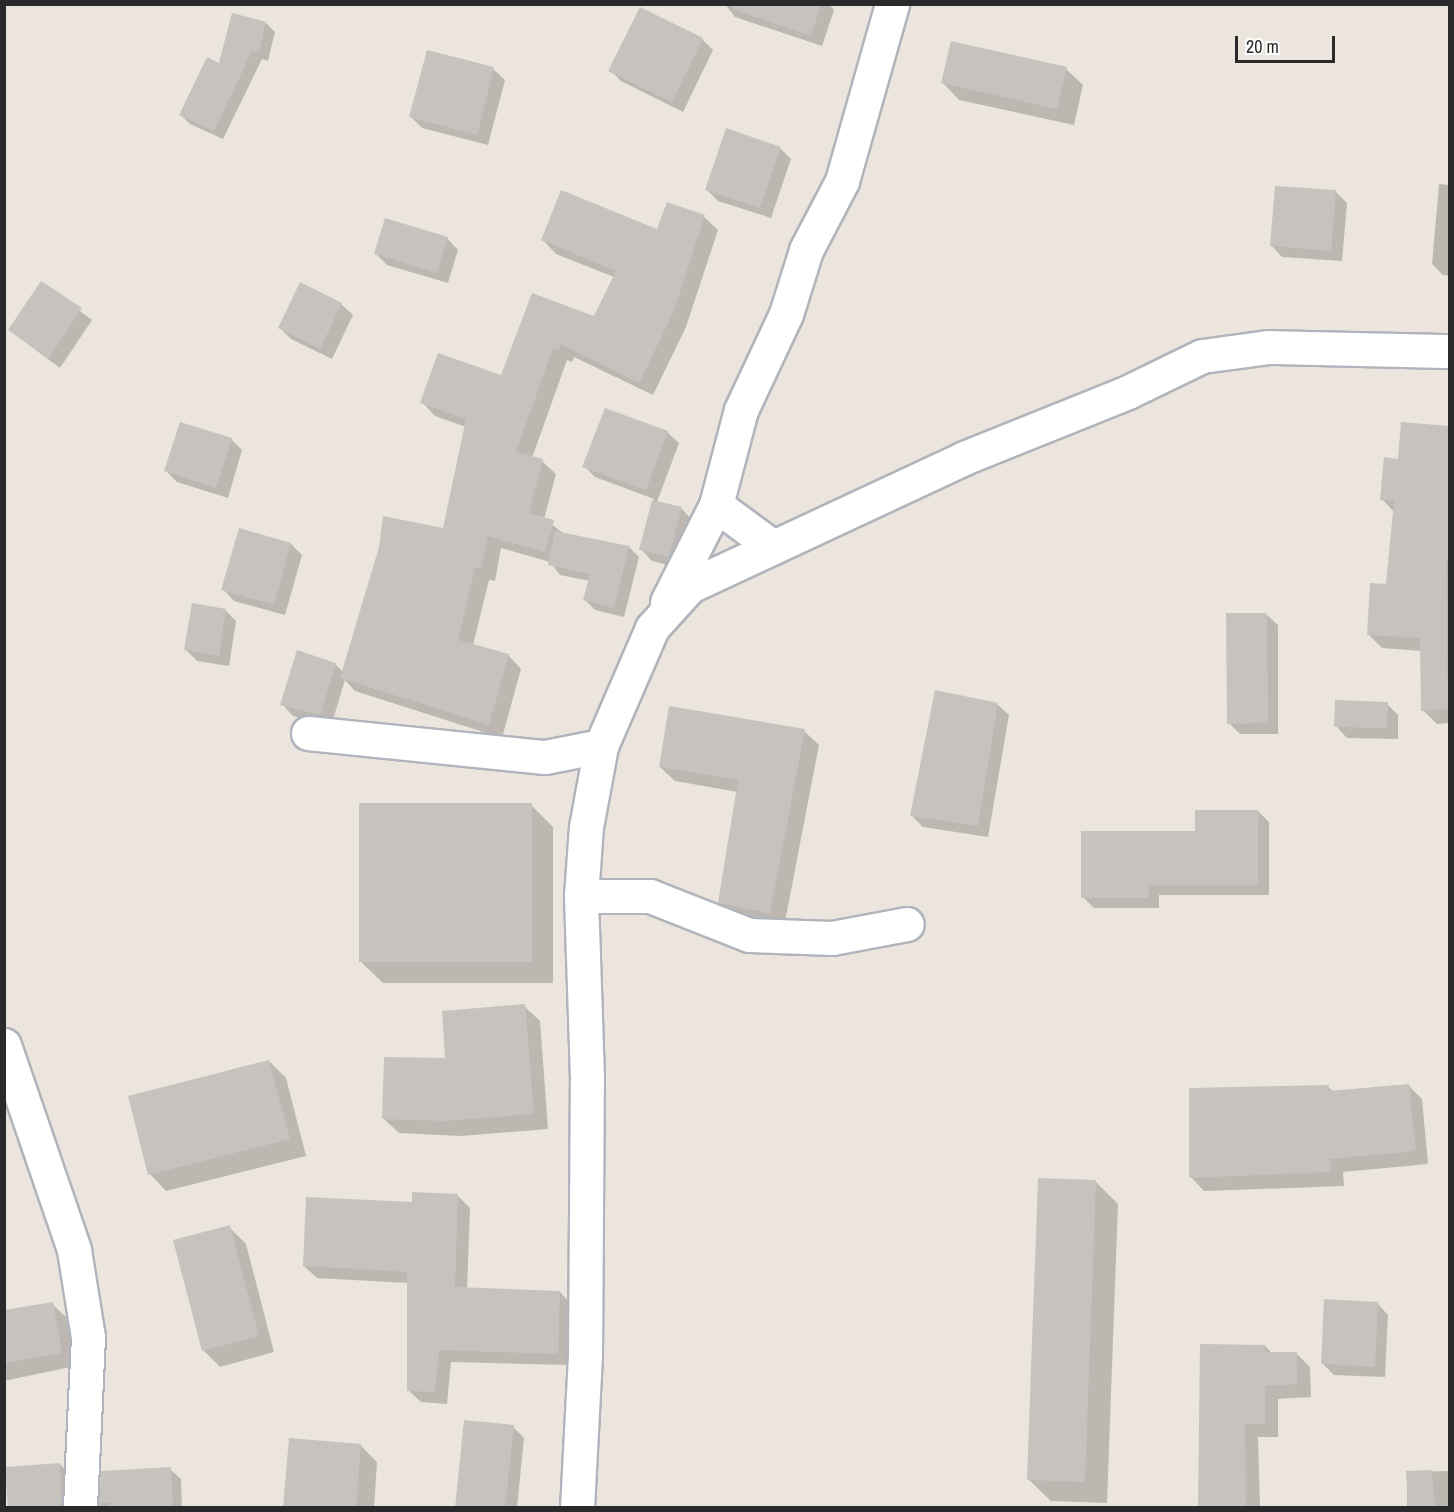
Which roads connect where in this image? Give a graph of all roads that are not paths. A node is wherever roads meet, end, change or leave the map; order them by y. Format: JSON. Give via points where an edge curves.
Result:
{"nodes":[{"id":1,"x":892,"y":4,"type":"edge"},
{"id":2,"x":1449,"y":351,"type":"edge"},
{"id":3,"x":716,"y":505,"type":"junction"},
{"id":4,"x":772,"y":547,"type":"junction"},
{"id":5,"x":657,"y":622,"type":"junction"},
{"id":6,"x":308,"y":733,"type":"dead end"},
{"id":7,"x":601,"y":747,"type":"junction"},
{"id":8,"x":581,"y":896,"type":"junction"},
{"id":9,"x":907,"y":924,"type":"dead end"},
{"id":10,"x":4,"y":1045,"type":"edge"},
{"id":11,"x":80,"y":1508,"type":"edge"},
{"id":12,"x":577,"y":1508,"type":"edge"}],
"edges":[{"from":1,"to":3,"type":"street","via":[[842,180],[806,250],[786,314],[741,410]]},
{"from":2,"to":4,"type":"street","via":[[1269,347],[1202,356],[1128,392],[964,458]]},
{"from":3,"to":4,"type":"street"},
{"from":3,"to":5,"type":"street"},
{"from":4,"to":5,"type":"street","via":[[690,586]]},
{"from":5,"to":7,"type":"street"},
{"from":6,"to":7,"type":"street","via":[[545,757]]},
{"from":7,"to":8,"type":"street","via":[[586,827]]},
{"from":8,"to":9,"type":"street","via":[[650,896],[749,935],[832,938]]},
{"from":8,"to":12,"type":"street","via":[[587,1077],[585,1355]]},
{"from":10,"to":11,"type":"street","via":[[74,1250],[78,1272],[88,1337]]}]}
